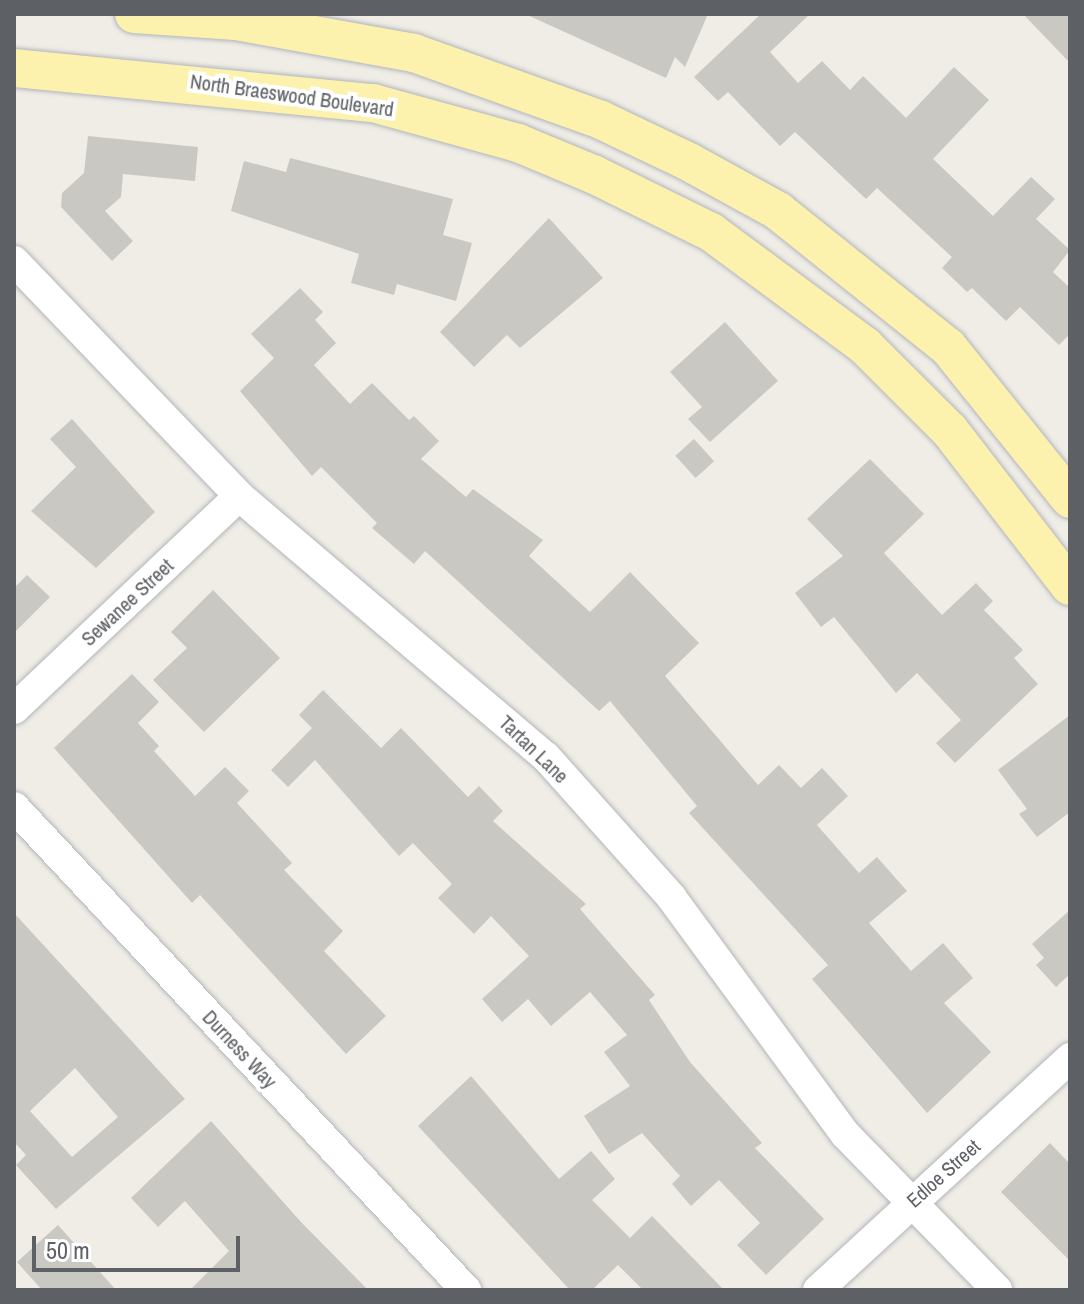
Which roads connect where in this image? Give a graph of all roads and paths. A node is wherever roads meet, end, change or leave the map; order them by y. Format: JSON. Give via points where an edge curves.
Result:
{"nodes":[{"id":1,"x":134,"y":14,"type":"edge"},
{"id":2,"x":14,"y":68,"type":"edge"},
{"id":3,"x":743,"y":192,"type":"junction"},
{"id":4,"x":719,"y":238,"type":"junction"},
{"id":5,"x":14,"y":261,"type":"edge"},
{"id":6,"x":239,"y":496,"type":"junction"},
{"id":7,"x":1070,"y":499,"type":"edge"},
{"id":8,"x":1070,"y":586,"type":"edge"},
{"id":9,"x":14,"y":709,"type":"edge"},
{"id":10,"x":14,"y":807,"type":"edge"},
{"id":11,"x":1070,"y":1058,"type":"edge"},
{"id":12,"x":911,"y":1203,"type":"junction"},
{"id":13,"x":466,"y":1290,"type":"edge"},
{"id":14,"x":818,"y":1290,"type":"edge"},
{"id":15,"x":997,"y":1290,"type":"edge"}],
"edges":[{"from":1,"to":3,"type":"main road","via":[[250,23],[414,53],[601,120]]},
{"from":2,"to":4,"type":"main road","name":"North Braeswood Boulevard","via":[[373,103],[518,143]]},
{"from":3,"to":4,"type":"main road"},
{"from":3,"to":7,"type":"main road","via":[[857,270],[948,347]]},
{"from":4,"to":8,"type":"main road","name":"North Braeswood Boulevard","via":[[865,346],[929,409]]},
{"from":5,"to":6,"type":"street","name":"Tartan Lane"},
{"from":6,"to":9,"type":"street","name":"Sewanee Street"},
{"from":6,"to":12,"type":"street","name":"Tartan Lane","via":[[546,757],[671,897],[798,1075]]},
{"from":10,"to":13,"type":"street","name":"Durness Way"},
{"from":11,"to":12,"type":"street","name":"Edloe Street"},
{"from":12,"to":14,"type":"street","name":"Edloe Street"},
{"from":12,"to":15,"type":"street","name":"Tartan Lane"}]}
